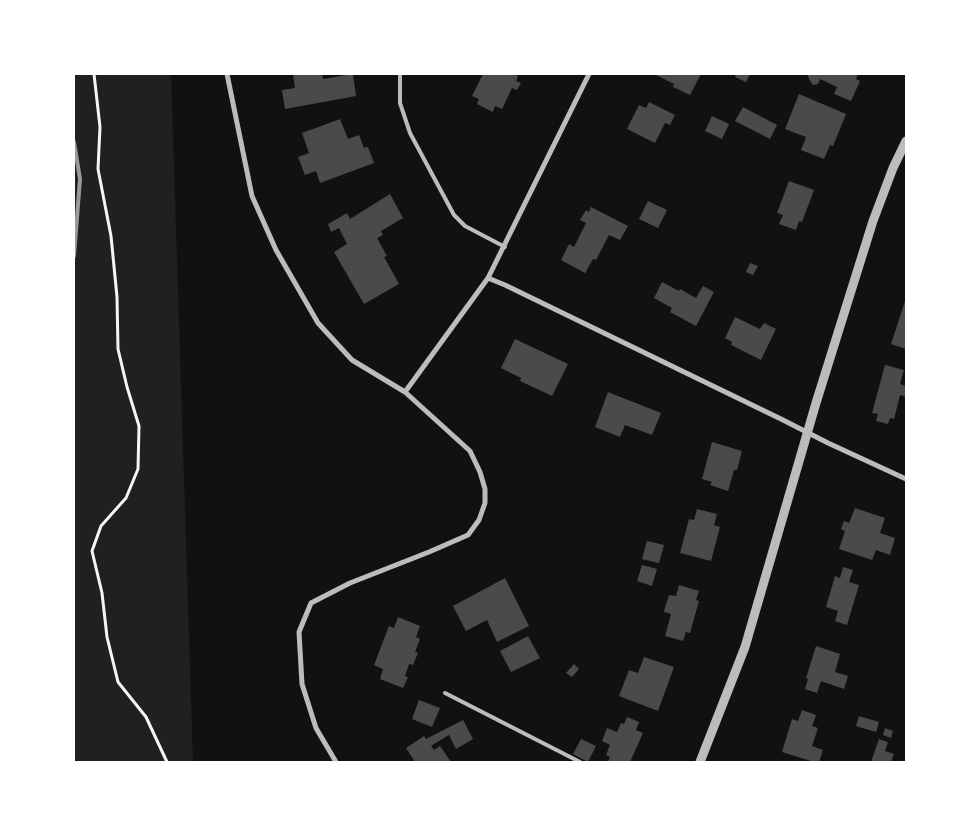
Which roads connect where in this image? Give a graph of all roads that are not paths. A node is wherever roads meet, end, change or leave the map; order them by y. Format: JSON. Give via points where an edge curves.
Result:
{"nodes":[{"id":1,"x":226,"y":74,"type":"edge"},
{"id":2,"x":400,"y":74,"type":"edge"},
{"id":3,"x":589,"y":74,"type":"edge"},
{"id":4,"x":906,"y":142,"type":"edge"},
{"id":5,"x":505,"y":247,"type":"junction"},
{"id":6,"x":488,"y":278,"type":"junction"},
{"id":7,"x":405,"y":392,"type":"junction"},
{"id":8,"x":808,"y":432,"type":"junction"},
{"id":9,"x":906,"y":479,"type":"edge"},
{"id":10,"x":445,"y":693,"type":"dead end"},
{"id":11,"x":336,"y":762,"type":"edge"},
{"id":12,"x":580,"y":762,"type":"edge"},
{"id":13,"x":700,"y":762,"type":"edge"}],
"edges":[{"from":1,"to":7,"type":"street","via":[[252,196],[276,250],[318,323],[352,360]]},
{"from":2,"to":5,"type":"lane","via":[[400,103],[410,133],[454,215],[465,226]]},
{"from":3,"to":5,"type":"street"},
{"from":4,"to":8,"type":"street","via":[[873,221]]},
{"from":5,"to":6,"type":"street"},
{"from":6,"to":7,"type":"street"},
{"from":6,"to":8,"type":"street"},
{"from":7,"to":11,"type":"street","via":[[470,451],[486,489],[485,503],[479,520],[468,535],[350,583],[312,603],[299,632],[302,684],[316,728]]},
{"from":8,"to":9,"type":"street"},
{"from":8,"to":13,"type":"street","via":[[745,648]]},
{"from":10,"to":12,"type":"lane"}]}
